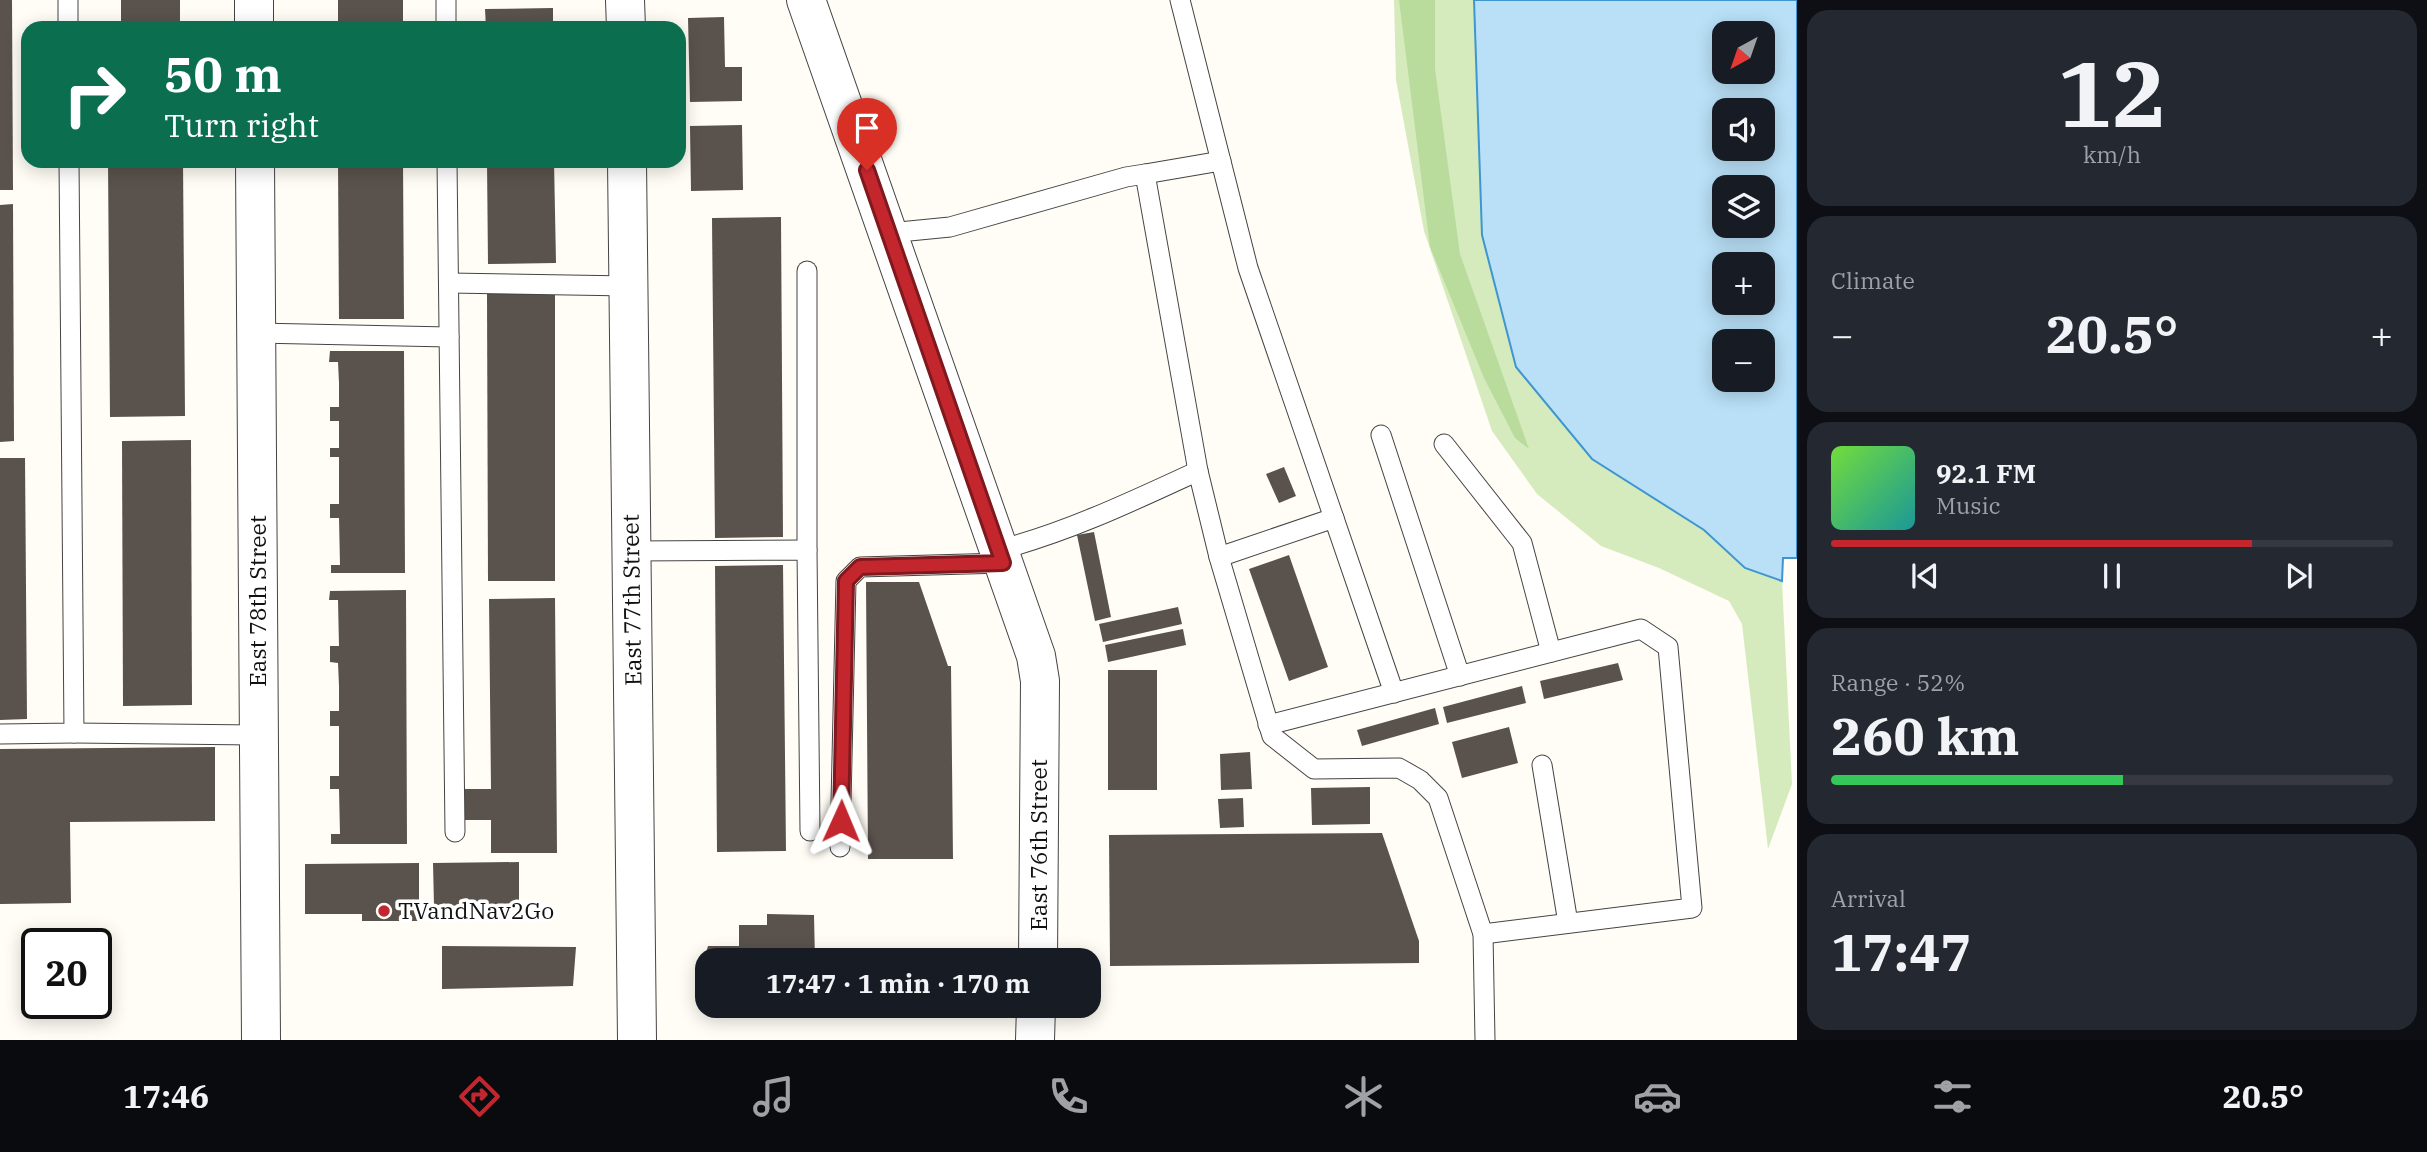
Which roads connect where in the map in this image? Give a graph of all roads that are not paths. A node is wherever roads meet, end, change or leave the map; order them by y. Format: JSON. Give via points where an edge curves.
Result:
{"nodes":[{"id":1,"x":68,"y":0,"type":"edge"},
{"id":2,"x":254,"y":0,"type":"edge"},
{"id":3,"x":446,"y":0,"type":"edge"},
{"id":4,"x":625,"y":0,"type":"edge"},
{"id":5,"x":806,"y":0,"type":"edge"},
{"id":6,"x":1180,"y":0,"type":"edge"},
{"id":7,"x":68,"y":21,"type":"edge"},
{"id":8,"x":254,"y":21,"type":"edge"},
{"id":9,"x":446,"y":21,"type":"edge"},
{"id":10,"x":625,"y":21,"type":"edge"},
{"id":11,"x":1221,"y":161,"type":"junction"},
{"id":12,"x":69,"y":168,"type":"edge"},
{"id":13,"x":255,"y":168,"type":"edge"},
{"id":14,"x":447,"y":168,"type":"edge"},
{"id":15,"x":627,"y":168,"type":"edge"},
{"id":16,"x":1145,"y":174,"type":"junction"},
{"id":17,"x":889,"y":233,"type":"junction"},
{"id":18,"x":807,"y":271,"type":"dead end"},
{"id":19,"x":449,"y":283,"type":"junction"},
{"id":20,"x":629,"y":286,"type":"junction"},
{"id":21,"x":256,"y":333,"type":"junction"},
{"id":22,"x":449,"y":337,"type":"junction"},
{"id":23,"x":1381,"y":435,"type":"dead end"},
{"id":24,"x":1444,"y":444,"type":"dead end"},
{"id":25,"x":1198,"y":471,"type":"junction"},
{"id":26,"x":1334,"y":518,"type":"junction"},
{"id":27,"x":807,"y":550,"type":"junction"},
{"id":28,"x":632,"y":551,"type":"junction"},
{"id":29,"x":1001,"y":556,"type":"junction"},
{"id":30,"x":1219,"y":557,"type":"junction"},
{"id":31,"x":1551,"y":652,"type":"junction"},
{"id":32,"x":1460,"y":676,"type":"junction"},
{"id":33,"x":1394,"y":692,"type":"junction"},
{"id":34,"x":1269,"y":725,"type":"junction"},
{"id":35,"x":74,"y":733,"type":"junction"},
{"id":36,"x":0,"y":734,"type":"edge"},
{"id":37,"x":258,"y":735,"type":"junction"},
{"id":38,"x":1542,"y":765,"type":"dead end"},
{"id":39,"x":810,"y":831,"type":"dead end"},
{"id":40,"x":455,"y":832,"type":"dead end"},
{"id":41,"x":840,"y":847,"type":"dead end"},
{"id":42,"x":1568,"y":923,"type":"junction"},
{"id":43,"x":1483,"y":933,"type":"junction"},
{"id":44,"x":1038,"y":948,"type":"edge"},
{"id":45,"x":1036,"y":1018,"type":"edge"},
{"id":46,"x":261,"y":1040,"type":"edge"},
{"id":47,"x":637,"y":1040,"type":"edge"},
{"id":48,"x":1035,"y":1040,"type":"edge"},
{"id":49,"x":1485,"y":1040,"type":"edge"}],
"edges":[{"from":1,"to":7,"type":"lane"},
{"from":2,"to":8,"type":"street"},
{"from":3,"to":9,"type":"lane"},
{"from":4,"to":10,"type":"street"},
{"from":5,"to":17,"type":"street","name":"East 76th Street"},
{"from":6,"to":11,"type":"lane"},
{"from":11,"to":16,"type":"lane"},
{"from":11,"to":26,"type":"lane","via":[[1248,268]]},
{"from":12,"to":35,"type":"lane"},
{"from":13,"to":21,"type":"street","name":"East 78th Street"},
{"from":14,"to":19,"type":"lane"},
{"from":15,"to":20,"type":"street","name":"East 77th Street"},
{"from":16,"to":17,"type":"lane","via":[[950,227]]},
{"from":16,"to":25,"type":"lane"},
{"from":17,"to":29,"type":"street","name":"East 76th Street"},
{"from":18,"to":27,"type":"lane"},
{"from":19,"to":20,"type":"lane"},
{"from":19,"to":22,"type":"lane"},
{"from":20,"to":28,"type":"street","name":"East 77th Street"},
{"from":21,"to":22,"type":"lane"},
{"from":21,"to":37,"type":"street","name":"East 78th Street"},
{"from":22,"to":40,"type":"lane"},
{"from":23,"to":32,"type":"lane"},
{"from":24,"to":31,"type":"lane","via":[[1522,543]]},
{"from":25,"to":29,"type":"lane"},
{"from":25,"to":30,"type":"lane"},
{"from":26,"to":30,"type":"lane"},
{"from":26,"to":33,"type":"lane"},
{"from":27,"to":28,"type":"lane"},
{"from":27,"to":39,"type":"lane"},
{"from":28,"to":47,"type":"street","name":"East 77th Street"},
{"from":29,"to":41,"type":"lane","via":[[860,567],[846,581]]},
{"from":29,"to":44,"type":"street","name":"East 76th Street","via":[[1040,681]]},
{"from":30,"to":34,"type":"lane"},
{"from":31,"to":32,"type":"lane"},
{"from":31,"to":42,"type":"lane","via":[[1641,629],[1668,647],[1692,908]]},
{"from":32,"to":33,"type":"lane"},
{"from":33,"to":34,"type":"lane"},
{"from":34,"to":43,"type":"lane","via":[[1272,736],[1314,769],[1399,768],[1420,780],[1438,798]]},
{"from":35,"to":36,"type":"lane"},
{"from":35,"to":37,"type":"lane"},
{"from":37,"to":46,"type":"street","name":"East 78th Street"},
{"from":38,"to":42,"type":"lane"},
{"from":42,"to":43,"type":"lane"},
{"from":43,"to":49,"type":"lane"},
{"from":45,"to":48,"type":"street"}]}
